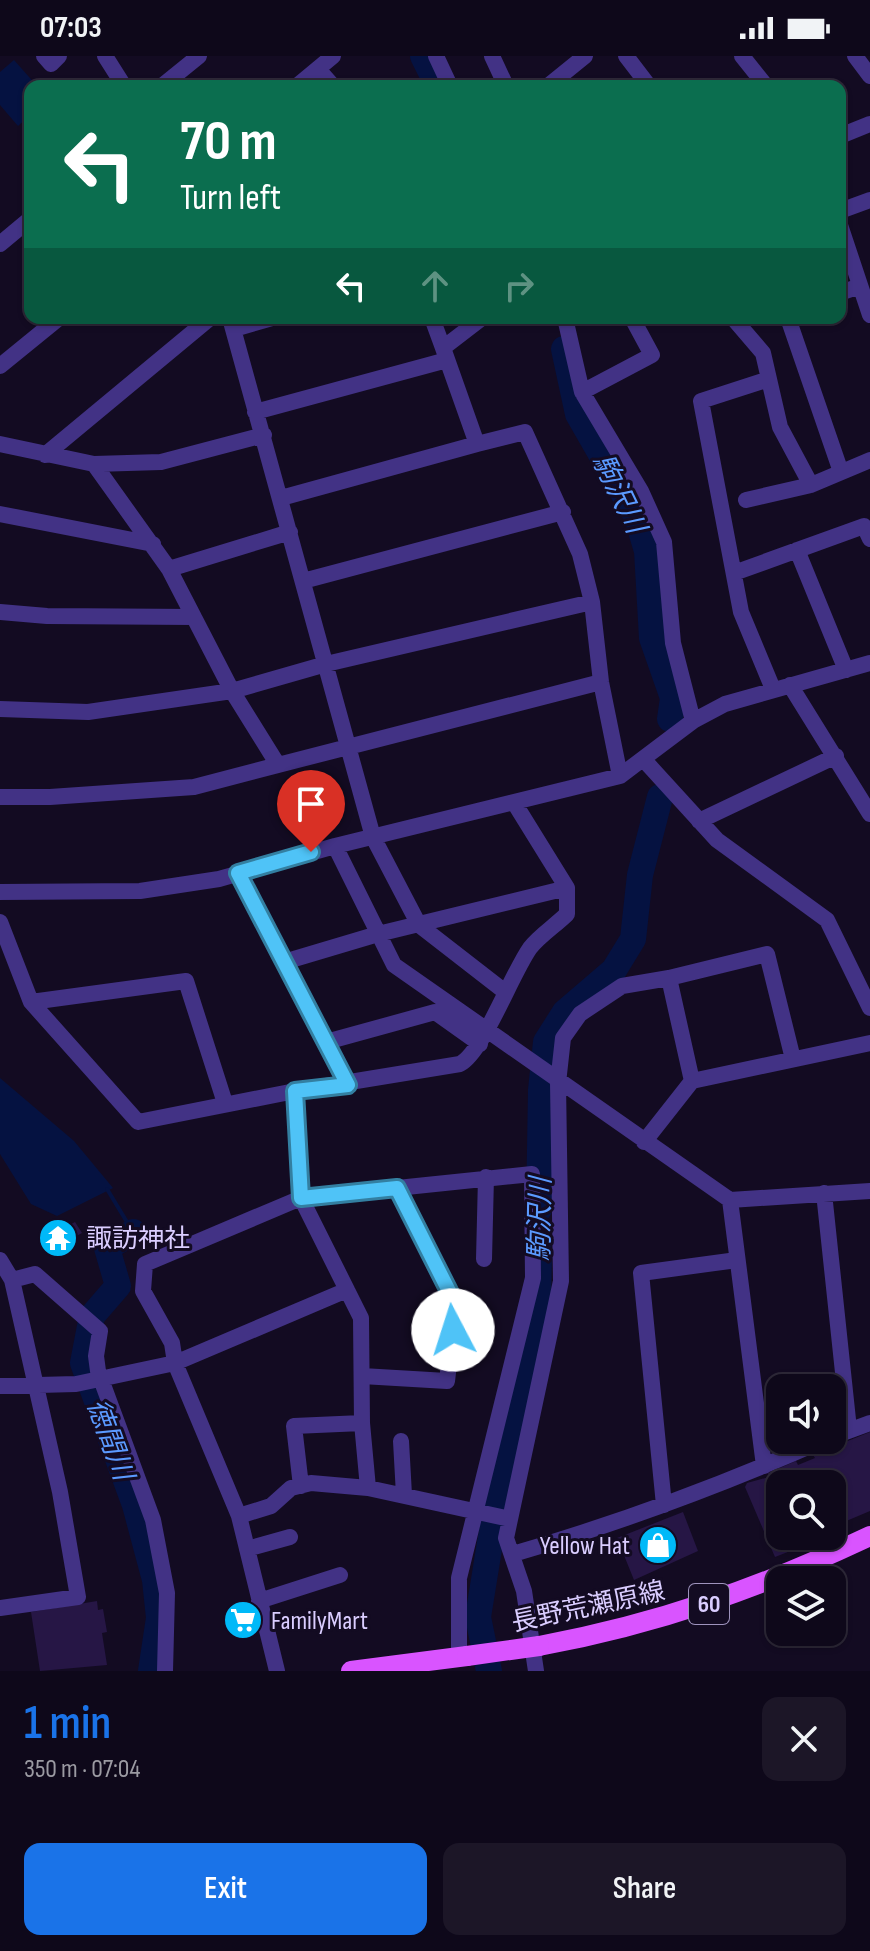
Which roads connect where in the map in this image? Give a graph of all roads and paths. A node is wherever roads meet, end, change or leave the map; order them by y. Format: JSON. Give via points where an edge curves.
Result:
{"nodes":[{"id":1,"x":44,"y":56,"type":"edge"},
{"id":2,"x":59,"y":56,"type":"edge"},
{"id":3,"x":105,"y":56,"type":"edge"},
{"id":4,"x":199,"y":56,"type":"edge"},
{"id":5,"x":333,"y":56,"type":"edge"},
{"id":6,"x":436,"y":56,"type":"edge"},
{"id":7,"x":492,"y":56,"type":"edge"},
{"id":8,"x":585,"y":56,"type":"edge"},
{"id":9,"x":626,"y":56,"type":"edge"},
{"id":10,"x":742,"y":56,"type":"edge"},
{"id":11,"x":855,"y":56,"type":"edge"},
{"id":12,"x":318,"y":69,"type":"junction"},
{"id":13,"x":870,"y":76,"type":"edge"},
{"id":14,"x":120,"y":80,"type":"edge"},
{"id":15,"x":169,"y":80,"type":"edge"},
{"id":16,"x":304,"y":80,"type":"edge"},
{"id":17,"x":328,"y":80,"type":"edge"},
{"id":18,"x":447,"y":80,"type":"edge"},
{"id":19,"x":503,"y":80,"type":"edge"},
{"id":20,"x":555,"y":80,"type":"edge"},
{"id":21,"x":644,"y":80,"type":"edge"},
{"id":22,"x":761,"y":80,"type":"edge"},
{"id":23,"x":870,"y":124,"type":"edge"},
{"id":24,"x":846,"y":134,"type":"edge"},
{"id":25,"x":870,"y":200,"type":"edge"},
{"id":26,"x":846,"y":209,"type":"edge"},
{"id":27,"x":24,"y":224,"type":"edge"},
{"id":28,"x":846,"y":243,"type":"edge"},
{"id":29,"x":0,"y":244,"type":"edge"},
{"id":30,"x":860,"y":286,"type":"junction"},
{"id":31,"x":846,"y":291,"type":"edge"},
{"id":32,"x":870,"y":315,"type":"edge"},
{"id":33,"x":52,"y":324,"type":"edge"},
{"id":34,"x":203,"y":324,"type":"edge"},
{"id":35,"x":232,"y":324,"type":"edge"},
{"id":36,"x":434,"y":324,"type":"edge"},
{"id":37,"x":476,"y":324,"type":"edge"},
{"id":38,"x":566,"y":324,"type":"edge"},
{"id":39,"x":635,"y":324,"type":"edge"},
{"id":40,"x":738,"y":324,"type":"edge"},
{"id":41,"x":790,"y":324,"type":"edge"},
{"id":42,"x":445,"y":354,"type":"junction"},
{"id":43,"x":0,"y":366,"type":"edge"},
{"id":44,"x":769,"y":379,"type":"junction"},
{"id":45,"x":582,"y":392,"type":"junction"},
{"id":46,"x":255,"y":412,"type":"junction"},
{"id":47,"x":264,"y":435,"type":"junction"},
{"id":48,"x":0,"y":444,"type":"edge"},
{"id":49,"x":477,"y":444,"type":"junction"},
{"id":50,"x":45,"y":455,"type":"junction"},
{"id":51,"x":870,"y":460,"type":"edge"},
{"id":52,"x":94,"y":464,"type":"junction"},
{"id":53,"x":841,"y":472,"type":"junction"},
{"id":54,"x":811,"y":485,"type":"junction"},
{"id":55,"x":281,"y":498,"type":"junction"},
{"id":56,"x":746,"y":500,"type":"dead end"},
{"id":57,"x":563,"y":512,"type":"junction"},
{"id":58,"x":0,"y":514,"type":"edge"},
{"id":59,"x":290,"y":532,"type":"junction"},
{"id":60,"x":870,"y":539,"type":"edge"},
{"id":61,"x":153,"y":544,"type":"junction"},
{"id":62,"x":797,"y":550,"type":"junction"},
{"id":63,"x":169,"y":569,"type":"junction"},
{"id":64,"x":734,"y":573,"type":"junction"},
{"id":65,"x":303,"y":581,"type":"junction"},
{"id":66,"x":592,"y":602,"type":"junction"},
{"id":67,"x":0,"y":612,"type":"edge"},
{"id":68,"x":194,"y":617,"type":"junction"},
{"id":69,"x":870,"y":663,"type":"edge"},
{"id":70,"x":326,"y":664,"type":"junction"},
{"id":71,"x":846,"y":670,"type":"junction"},
{"id":72,"x":601,"y":682,"type":"junction"},
{"id":73,"x":790,"y":685,"type":"junction"},
{"id":74,"x":773,"y":689,"type":"junction"},
{"id":75,"x":232,"y":691,"type":"junction"},
{"id":76,"x":0,"y":709,"type":"edge"},
{"id":77,"x":693,"y":721,"type":"junction"},
{"id":78,"x":349,"y":748,"type":"junction"},
{"id":79,"x":836,"y":756,"type":"junction"},
{"id":80,"x":645,"y":761,"type":"junction"},
{"id":81,"x":278,"y":765,"type":"junction"},
{"id":82,"x":620,"y":776,"type":"junction"},
{"id":83,"x":0,"y":797,"type":"edge"},
{"id":84,"x":515,"y":804,"type":"junction"},
{"id":85,"x":870,"y":814,"type":"edge"},
{"id":86,"x":699,"y":821,"type":"junction"},
{"id":87,"x":373,"y":837,"type":"junction"},
{"id":88,"x":335,"y":846,"type":"junction"},
{"id":89,"x":238,"y":873,"type":"junction"},
{"id":90,"x":567,"y":888,"type":"junction"},
{"id":91,"x":0,"y":892,"type":"edge"},
{"id":92,"x":0,"y":922,"type":"edge"},
{"id":93,"x":419,"y":925,"type":"junction"},
{"id":94,"x":378,"y":934,"type":"junction"},
{"id":95,"x":284,"y":962,"type":"junction"},
{"id":96,"x":669,"y":978,"type":"junction"},
{"id":97,"x":504,"y":991,"type":"junction"},
{"id":98,"x":31,"y":1002,"type":"junction"},
{"id":99,"x":870,"y":1008,"type":"edge"},
{"id":100,"x":482,"y":1037,"type":"junction"},
{"id":101,"x":326,"y":1042,"type":"junction"},
{"id":102,"x":870,"y":1043,"type":"edge"},
{"id":103,"x":793,"y":1059,"type":"junction"},
{"id":104,"x":555,"y":1081,"type":"junction"},
{"id":105,"x":692,"y":1081,"type":"junction"},
{"id":106,"x":348,"y":1085,"type":"junction"},
{"id":107,"x":295,"y":1091,"type":"junction"},
{"id":108,"x":225,"y":1103,"type":"junction"},
{"id":109,"x":644,"y":1142,"type":"junction"},
{"id":110,"x":486,"y":1177,"type":"junction"},
{"id":111,"x":397,"y":1188,"type":"junction"},
{"id":112,"x":870,"y":1191,"type":"edge"},
{"id":113,"x":824,"y":1193,"type":"junction"},
{"id":114,"x":301,"y":1198,"type":"junction"},
{"id":115,"x":730,"y":1200,"type":"junction"},
{"id":116,"x":484,"y":1259,"type":"dead end"},
{"id":117,"x":0,"y":1260,"type":"edge"},
{"id":118,"x":737,"y":1260,"type":"junction"},
{"id":119,"x":7,"y":1278,"type":"edge"},
{"id":120,"x":347,"y":1290,"type":"junction"},
{"id":121,"x":175,"y":1363,"type":"junction"},
{"id":122,"x":362,"y":1376,"type":"junction"},
{"id":123,"x":101,"y":1380,"type":"junction"},
{"id":124,"x":34,"y":1385,"type":"junction"},
{"id":125,"x":0,"y":1386,"type":"edge"},
{"id":126,"x":362,"y":1423,"type":"junction"},
{"id":127,"x":870,"y":1423,"type":"edge"},
{"id":128,"x":849,"y":1429,"type":"junction"},
{"id":129,"x":846,"y":1430,"type":"edge"},
{"id":130,"x":401,"y":1441,"type":"dead end"},
{"id":131,"x":792,"y":1454,"type":"edge"},
{"id":132,"x":764,"y":1466,"type":"junction"},
{"id":133,"x":301,"y":1486,"type":"junction"},
{"id":134,"x":368,"y":1488,"type":"junction"},
{"id":135,"x":404,"y":1495,"type":"junction"},
{"id":136,"x":664,"y":1505,"type":"junction"},
{"id":137,"x":479,"y":1512,"type":"junction"},
{"id":138,"x":239,"y":1516,"type":"junction"},
{"id":139,"x":507,"y":1518,"type":"junction"},
{"id":140,"x":870,"y":1536,"type":"edge"},
{"id":141,"x":290,"y":1537,"type":"dead end"},
{"id":142,"x":247,"y":1549,"type":"junction"},
{"id":143,"x":513,"y":1554,"type":"junction"},
{"id":144,"x":340,"y":1575,"type":"dead end"},
{"id":145,"x":259,"y":1601,"type":"junction"},
{"id":146,"x":0,"y":1608,"type":"edge"},
{"id":147,"x":463,"y":1657,"type":"junction"},
{"id":148,"x":387,"y":1669,"type":"edge"},
{"id":149,"x":165,"y":1671,"type":"edge"},
{"id":150,"x":277,"y":1671,"type":"edge"},
{"id":151,"x":351,"y":1671,"type":"edge"},
{"id":152,"x":536,"y":1671,"type":"edge"}],
"edges":[{"from":1,"to":2,"type":"street","via":[[51,64]]},
{"from":3,"to":14,"type":"street"},
{"from":4,"to":15,"type":"street"},
{"from":5,"to":12,"type":"street"},
{"from":6,"to":18,"type":"street"},
{"from":7,"to":19,"type":"street"},
{"from":8,"to":20,"type":"street"},
{"from":9,"to":21,"type":"street"},
{"from":10,"to":22,"type":"street"},
{"from":11,"to":13,"type":"street"},
{"from":12,"to":16,"type":"street"},
{"from":12,"to":17,"type":"street"},
{"from":23,"to":24,"type":"street"},
{"from":25,"to":26,"type":"street"},
{"from":27,"to":29,"type":"street"},
{"from":28,"to":30,"type":"street"},
{"from":30,"to":31,"type":"street"},
{"from":30,"to":32,"type":"street"},
{"from":33,"to":43,"type":"street"},
{"from":34,"to":50,"type":"street"},
{"from":35,"to":46,"type":"street"},
{"from":36,"to":42,"type":"street"},
{"from":37,"to":42,"type":"street"},
{"from":38,"to":45,"type":"street"},
{"from":39,"to":45,"type":"street","via":[[652,355]]},
{"from":40,"to":44,"type":"street","via":[[763,353]]},
{"from":41,"to":53,"type":"street"},
{"from":42,"to":46,"type":"street"},
{"from":42,"to":49,"type":"street"},
{"from":44,"to":54,"type":"street","via":[[780,427]]},
{"from":44,"to":64,"type":"street","via":[[701,401]]},
{"from":45,"to":77,"type":"street","via":[[641,491],[664,542],[673,643]]},
{"from":46,"to":47,"type":"street"},
{"from":47,"to":52,"type":"street","via":[[161,462]]},
{"from":47,"to":55,"type":"street"},
{"from":48,"to":50,"type":"street"},
{"from":49,"to":55,"type":"street"},
{"from":49,"to":57,"type":"street","via":[[525,432]]},
{"from":50,"to":52,"type":"street"},
{"from":51,"to":53,"type":"street"},
{"from":52,"to":61,"type":"street"},
{"from":53,"to":54,"type":"street"},
{"from":54,"to":56,"type":"street"},
{"from":55,"to":59,"type":"street"},
{"from":57,"to":65,"type":"street"},
{"from":57,"to":66,"type":"street"},
{"from":58,"to":61,"type":"street"},
{"from":59,"to":63,"type":"street"},
{"from":59,"to":65,"type":"street"},
{"from":60,"to":62,"type":"street","via":[[864,526]]},
{"from":61,"to":63,"type":"street"},
{"from":62,"to":64,"type":"street"},
{"from":62,"to":71,"type":"street"},
{"from":63,"to":68,"type":"street"},
{"from":64,"to":74,"type":"street","via":[[741,612]]},
{"from":65,"to":70,"type":"street"},
{"from":66,"to":70,"type":"street"},
{"from":66,"to":72,"type":"street"},
{"from":67,"to":68,"type":"street"},
{"from":68,"to":75,"type":"street"},
{"from":69,"to":71,"type":"street"},
{"from":70,"to":75,"type":"street"},
{"from":70,"to":78,"type":"street"},
{"from":71,"to":73,"type":"street"},
{"from":72,"to":78,"type":"street"},
{"from":72,"to":82,"type":"street"},
{"from":73,"to":74,"type":"street"},
{"from":73,"to":79,"type":"street"},
{"from":74,"to":77,"type":"street"},
{"from":75,"to":76,"type":"street","via":[[88,712]]},
{"from":75,"to":81,"type":"street"},
{"from":77,"to":80,"type":"street"},
{"from":78,"to":81,"type":"street"},
{"from":78,"to":87,"type":"street"},
{"from":79,"to":85,"type":"street"},
{"from":79,"to":86,"type":"street"},
{"from":80,"to":82,"type":"street"},
{"from":80,"to":86,"type":"street"},
{"from":81,"to":83,"type":"street","via":[[194,787]]},
{"from":82,"to":84,"type":"street"},
{"from":84,"to":87,"type":"street"},
{"from":84,"to":90,"type":"street"},
{"from":86,"to":99,"type":"street","via":[[717,840],[827,920]]},
{"from":87,"to":88,"type":"street"},
{"from":87,"to":93,"type":"street"},
{"from":88,"to":89,"type":"street"},
{"from":88,"to":94,"type":"street"},
{"from":89,"to":91,"type":"street","via":[[140,891]]},
{"from":89,"to":95,"type":"street"},
{"from":90,"to":93,"type":"street"},
{"from":90,"to":97,"type":"street","via":[[567,914],[532,945]]},
{"from":92,"to":98,"type":"street"},
{"from":93,"to":94,"type":"street"},
{"from":93,"to":97,"type":"street"},
{"from":94,"to":95,"type":"street"},
{"from":94,"to":100,"type":"street","via":[[394,965]]},
{"from":95,"to":101,"type":"street"},
{"from":96,"to":103,"type":"street","via":[[767,954]]},
{"from":96,"to":104,"type":"street","via":[[622,986],[580,1014],[563,1038]]},
{"from":96,"to":105,"type":"street"},
{"from":97,"to":100,"type":"street"},
{"from":98,"to":108,"type":"street","via":[[138,1122]]},
{"from":98,"to":108,"type":"street","via":[[186,981]]},
{"from":100,"to":101,"type":"street","via":[[435,1012]]},
{"from":100,"to":104,"type":"street"},
{"from":100,"to":106,"type":"street","via":[[470,1059],[460,1064]]},
{"from":101,"to":106,"type":"street"},
{"from":102,"to":103,"type":"street"},
{"from":103,"to":105,"type":"street"},
{"from":104,"to":109,"type":"street"},
{"from":104,"to":139,"type":"street","via":[[561,1281]]},
{"from":105,"to":109,"type":"street"},
{"from":106,"to":107,"type":"street"},
{"from":107,"to":108,"type":"street"},
{"from":107,"to":114,"type":"street"},
{"from":109,"to":115,"type":"street"},
{"from":110,"to":111,"type":"street"},
{"from":110,"to":116,"type":"street"},
{"from":110,"to":137,"type":"street","via":[[532,1174],[533,1278]]},
{"from":111,"to":114,"type":"street"},
{"from":111,"to":122,"type":"street","via":[[456,1305],[447,1381]]},
{"from":112,"to":113,"type":"street"},
{"from":113,"to":115,"type":"street"},
{"from":113,"to":128,"type":"street"},
{"from":114,"to":120,"type":"street"},
{"from":114,"to":121,"type":"street","via":[[145,1264],[143,1291],[172,1343]]},
{"from":115,"to":118,"type":"street"},
{"from":117,"to":119,"type":"street"},
{"from":118,"to":132,"type":"street"},
{"from":118,"to":136,"type":"street","via":[[641,1273]]},
{"from":119,"to":123,"type":"street","via":[[35,1274],[100,1331],[96,1356]]},
{"from":119,"to":124,"type":"street"},
{"from":120,"to":121,"type":"street"},
{"from":120,"to":122,"type":"street","via":[[361,1318]]},
{"from":121,"to":123,"type":"street"},
{"from":121,"to":138,"type":"street"},
{"from":122,"to":126,"type":"street"},
{"from":123,"to":124,"type":"street"},
{"from":123,"to":149,"type":"street","via":[[153,1520],[167,1593]]},
{"from":124,"to":125,"type":"street"},
{"from":124,"to":146,"type":"street","via":[[78,1597]]},
{"from":126,"to":133,"type":"street","via":[[294,1426]]},
{"from":126,"to":134,"type":"street"},
{"from":127,"to":128,"type":"street"},
{"from":128,"to":129,"type":"street"},
{"from":130,"to":135,"type":"street"},
{"from":131,"to":132,"type":"street"},
{"from":132,"to":136,"type":"street"},
{"from":133,"to":134,"type":"street"},
{"from":133,"to":138,"type":"street","via":[[271,1506]]},
{"from":134,"to":135,"type":"street"},
{"from":135,"to":137,"type":"street"},
{"from":136,"to":143,"type":"street"},
{"from":137,"to":139,"type":"street"},
{"from":137,"to":147,"type":"street","via":[[459,1578]]},
{"from":138,"to":142,"type":"street"},
{"from":139,"to":143,"type":"street","via":[[506,1538]]},
{"from":140,"to":147,"type":"main road","name":"長野荒瀬原線","number":"60","bridge":true,"via":[[745,1592],[665,1619]]},
{"from":141,"to":142,"type":"street"},
{"from":142,"to":145,"type":"street"},
{"from":143,"to":152,"type":"street"},
{"from":144,"to":145,"type":"street"},
{"from":145,"to":150,"type":"street"},
{"from":147,"to":148,"type":"main road","name":"長野荒瀬原線","number":"60"},
{"from":148,"to":151,"type":"main road","name":"長野荒瀬原線","number":"60"}]}
